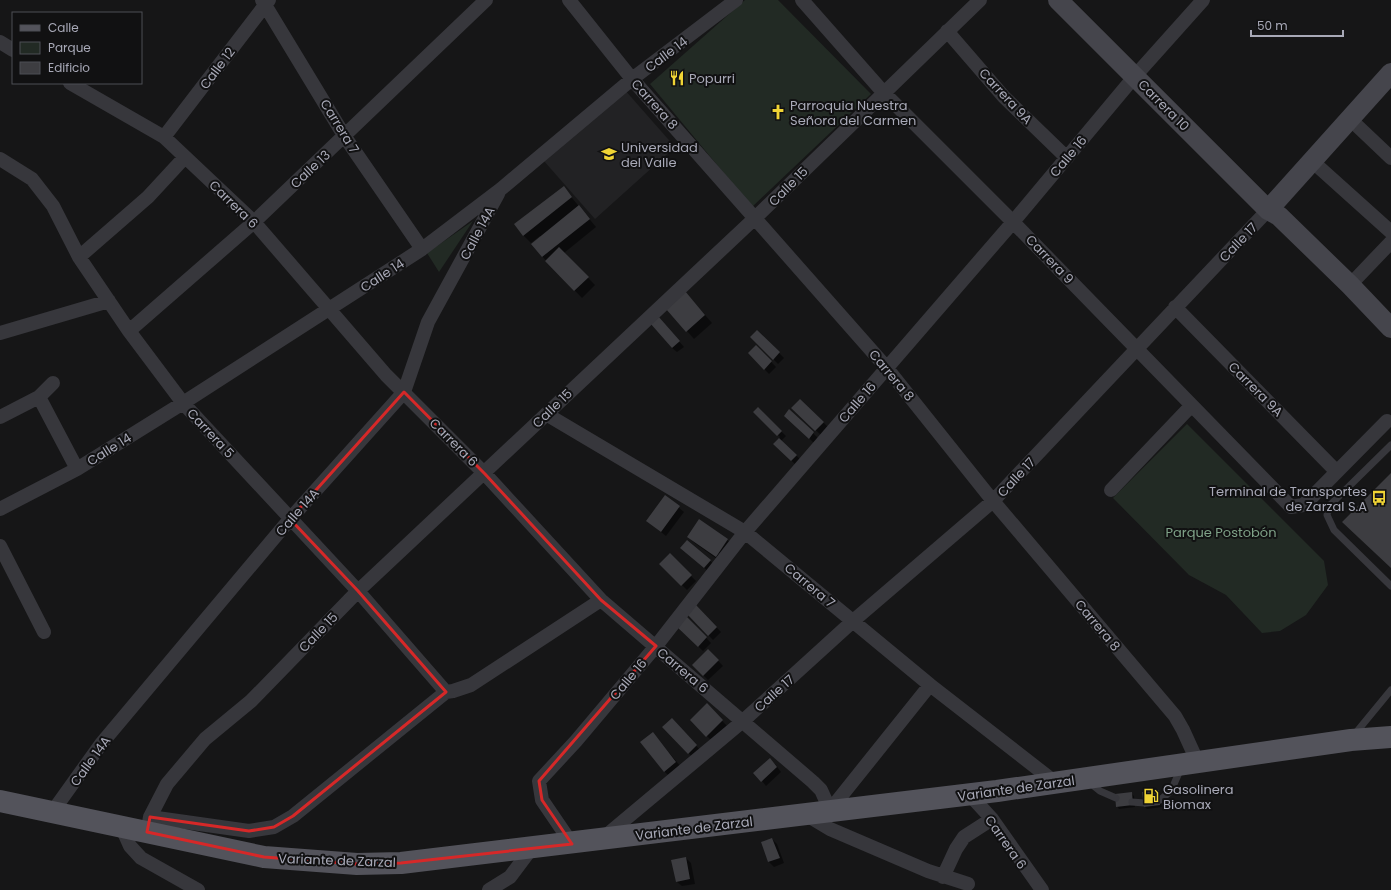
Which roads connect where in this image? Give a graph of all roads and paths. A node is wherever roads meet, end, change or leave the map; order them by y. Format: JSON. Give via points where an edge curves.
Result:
{"nodes":[{"id":1,"x":486,"y":0,"type":"edge"},
{"id":2,"x":569,"y":0,"type":"edge"},
{"id":3,"x":736,"y":0,"type":"edge"},
{"id":4,"x":802,"y":0,"type":"edge"},
{"id":5,"x":980,"y":0,"type":"edge"},
{"id":6,"x":1058,"y":0,"type":"edge"},
{"id":7,"x":1203,"y":0,"type":"edge"},
{"id":8,"x":265,"y":1,"type":"edge"},
{"id":9,"x":947,"y":31,"type":"junction"},
{"id":10,"x":0,"y":42,"type":"edge"},
{"id":11,"x":12,"y":49,"type":"edge"},
{"id":12,"x":1391,"y":73,"type":"edge"},
{"id":13,"x":1135,"y":76,"type":"junction"},
{"id":14,"x":632,"y":79,"type":"junction"},
{"id":15,"x":72,"y":84,"type":"edge"},
{"id":16,"x":883,"y":92,"type":"junction"},
{"id":17,"x":1350,"y":119,"type":"junction"},
{"id":18,"x":345,"y":136,"type":"junction"},
{"id":19,"x":164,"y":137,"type":"junction"},
{"id":20,"x":185,"y":157,"type":"junction"},
{"id":21,"x":1067,"y":158,"type":"junction"},
{"id":22,"x":1391,"y":158,"type":"edge"},
{"id":23,"x":0,"y":159,"type":"edge"},
{"id":24,"x":1312,"y":162,"type":"junction"},
{"id":25,"x":501,"y":188,"type":"junction"},
{"id":26,"x":1268,"y":210,"type":"junction"},
{"id":27,"x":755,"y":218,"type":"junction"},
{"id":28,"x":254,"y":222,"type":"junction"},
{"id":29,"x":1013,"y":222,"type":"junction"},
{"id":30,"x":1391,"y":232,"type":"edge"},
{"id":31,"x":1391,"y":242,"type":"edge"},
{"id":32,"x":422,"y":249,"type":"junction"},
{"id":33,"x":79,"y":257,"type":"junction"},
{"id":34,"x":1350,"y":285,"type":"junction"},
{"id":35,"x":110,"y":301,"type":"junction"},
{"id":36,"x":1175,"y":307,"type":"junction"},
{"id":37,"x":329,"y":308,"type":"junction"},
{"id":38,"x":1391,"y":328,"type":"edge"},
{"id":39,"x":129,"y":331,"type":"junction"},
{"id":40,"x":0,"y":333,"type":"edge"},
{"id":41,"x":1391,"y":344,"type":"edge"},
{"id":42,"x":1136,"y":348,"type":"junction"},
{"id":43,"x":886,"y":367,"type":"junction"},
{"id":44,"x":54,"y":383,"type":"dead end"},
{"id":45,"x":404,"y":392,"type":"junction"},
{"id":46,"x":39,"y":397,"type":"junction"},
{"id":47,"x":183,"y":403,"type":"junction"},
{"id":48,"x":1191,"y":406,"type":"junction"},
{"id":49,"x":546,"y":414,"type":"junction"},
{"id":50,"x":0,"y":417,"type":"edge"},
{"id":51,"x":1388,"y":421,"type":"dead end"},
{"id":52,"x":1391,"y":445,"type":"edge"},
{"id":53,"x":77,"y":469,"type":"junction"},
{"id":54,"x":1336,"y":471,"type":"junction"},
{"id":55,"x":485,"y":474,"type":"junction"},
{"id":56,"x":1111,"y":490,"type":"dead end"},
{"id":57,"x":993,"y":501,"type":"junction"},
{"id":58,"x":0,"y":509,"type":"edge"},
{"id":59,"x":290,"y":519,"type":"junction"},
{"id":60,"x":745,"y":532,"type":"junction"},
{"id":61,"x":0,"y":546,"type":"edge"},
{"id":62,"x":1391,"y":586,"type":"edge"},
{"id":63,"x":358,"y":591,"type":"junction"},
{"id":64,"x":601,"y":600,"type":"junction"},
{"id":65,"x":853,"y":621,"type":"junction"},
{"id":66,"x":44,"y":632,"type":"dead end"},
{"id":67,"x":656,"y":646,"type":"junction"},
{"id":68,"x":930,"y":685,"type":"junction"},
{"id":69,"x":1391,"y":690,"type":"edge"},
{"id":70,"x":446,"y":692,"type":"junction"},
{"id":71,"x":743,"y":721,"type":"junction"},
{"id":72,"x":1391,"y":737,"type":"edge"},
{"id":73,"x":1351,"y":740,"type":"junction"},
{"id":74,"x":1190,"y":764,"type":"junction"},
{"id":75,"x":1085,"y":779,"type":"junction"},
{"id":76,"x":1056,"y":782,"type":"junction"},
{"id":77,"x":970,"y":794,"type":"junction"},
{"id":78,"x":1116,"y":798,"type":"dead end"},
{"id":79,"x":1160,"y":800,"type":"dead end"},
{"id":80,"x":0,"y":801,"type":"edge"},
{"id":81,"x":1132,"y":802,"type":"dead end"},
{"id":82,"x":1144,"y":803,"type":"dead end"},
{"id":83,"x":830,"y":810,"type":"junction"},
{"id":84,"x":53,"y":812,"type":"junction"},
{"id":85,"x":805,"y":814,"type":"junction"},
{"id":86,"x":992,"y":819,"type":"junction"},
{"id":87,"x":148,"y":824,"type":"junction"},
{"id":88,"x":121,"y":826,"type":"junction"},
{"id":89,"x":601,"y":840,"type":"junction"},
{"id":90,"x":572,"y":844,"type":"junction"},
{"id":91,"x":531,"y":849,"type":"junction"},
{"id":92,"x":943,"y":877,"type":"junction"},
{"id":93,"x":968,"y":884,"type":"dead end"},
{"id":94,"x":198,"y":890,"type":"edge"},
{"id":95,"x":489,"y":890,"type":"edge"},
{"id":96,"x":1042,"y":890,"type":"edge"}],
"edges":[{"from":1,"to":18,"type":"street","name":"Calle 13"},
{"from":2,"to":14,"type":"street","name":"Carrera 8"},
{"from":3,"to":14,"type":"street","name":"Calle 14"},
{"from":4,"to":16,"type":"street","name":"Carrera 9"},
{"from":5,"to":9,"type":"street","name":"Calle 15"},
{"from":6,"to":13,"type":"street","name":"Carrera 10"},
{"from":7,"to":13,"type":"street","name":"Calle 16"},
{"from":8,"to":18,"type":"street","name":"Carrera 7"},
{"from":8,"to":19,"type":"street","name":"Calle 12"},
{"from":9,"to":16,"type":"street","name":"Calle 15"},
{"from":9,"to":21,"type":"street","name":"Carrera 9A","via":[[1004,97]]},
{"from":10,"to":11,"type":"street"},
{"from":12,"to":17,"type":"street","name":"Calle 17"},
{"from":13,"to":21,"type":"street","name":"Calle 16"},
{"from":13,"to":26,"type":"street","name":"Carrera 10"},
{"from":14,"to":25,"type":"street","name":"Calle 14"},
{"from":14,"to":27,"type":"street","name":"Carrera 8"},
{"from":15,"to":19,"type":"street","name":"Carrera 6"},
{"from":16,"to":27,"type":"street","name":"Calle 15"},
{"from":16,"to":29,"type":"street","name":"Carrera 9"},
{"from":17,"to":22,"type":"street"},
{"from":17,"to":24,"type":"street","name":"Calle 17"},
{"from":18,"to":28,"type":"street","name":"Calle 13"},
{"from":18,"to":32,"type":"street","name":"Carrera 7"},
{"from":19,"to":20,"type":"street","name":"Carrera 6"},
{"from":20,"to":28,"type":"street","name":"Carrera 6"},
{"from":20,"to":33,"type":"street","via":[[148,197]]},
{"from":21,"to":29,"type":"street","name":"Calle 16"},
{"from":23,"to":33,"type":"street","name":"Carrera 5","via":[[32,179],[52,206]]},
{"from":24,"to":26,"type":"street","name":"Calle 17"},
{"from":24,"to":30,"type":"street"},
{"from":25,"to":32,"type":"street","name":"Calle 14"},
{"from":25,"to":45,"type":"street","name":"Calle 14A","via":[[428,322]]},
{"from":26,"to":34,"type":"street","name":"Carrera 10","via":[[1279,216]]},
{"from":26,"to":36,"type":"street","name":"Calle 17"},
{"from":26,"to":41,"type":"street","name":"Carrera 10","via":[[1271,222]]},
{"from":27,"to":43,"type":"street","name":"Carrera 8"},
{"from":27,"to":49,"type":"street","name":"Calle 15"},
{"from":28,"to":37,"type":"street","name":"Carrera 6"},
{"from":28,"to":39,"type":"street","name":"Calle 13"},
{"from":29,"to":42,"type":"street","name":"Carrera 9"},
{"from":29,"to":43,"type":"street","name":"Calle 16"},
{"from":31,"to":34,"type":"street"},
{"from":32,"to":37,"type":"street","name":"Calle 14"},
{"from":33,"to":35,"type":"street","name":"Carrera 5"},
{"from":34,"to":38,"type":"street","name":"Carrera 10"},
{"from":35,"to":39,"type":"street","name":"Carrera 5"},
{"from":35,"to":40,"type":"street"},
{"from":36,"to":42,"type":"street","name":"Calle 17"},
{"from":36,"to":54,"type":"street","name":"Carrera 9A"},
{"from":37,"to":45,"type":"street","name":"Carrera 6","via":[[386,375]]},
{"from":37,"to":47,"type":"street","name":"Calle 14"},
{"from":39,"to":47,"type":"street","name":"Carrera 5"},
{"from":42,"to":48,"type":"street","name":"Carrera 9"},
{"from":42,"to":57,"type":"street","name":"Calle 17"},
{"from":43,"to":57,"type":"street","name":"Carrera 8"},
{"from":43,"to":60,"type":"street","name":"Calle 16"},
{"from":44,"to":46,"type":"street"},
{"from":45,"to":55,"type":"street","name":"Carrera 6"},
{"from":45,"to":59,"type":"street","name":"Calle 14A"},
{"from":46,"to":50,"type":"street"},
{"from":46,"to":53,"type":"street"},
{"from":47,"to":53,"type":"street","name":"Calle 14"},
{"from":47,"to":59,"type":"street","name":"Carrera 5"},
{"from":48,"to":54,"type":"street","name":"Carrera 9","via":[[1291,507],[1303,505]]},
{"from":48,"to":56,"type":"street"},
{"from":49,"to":55,"type":"street","name":"Calle 15"},
{"from":49,"to":60,"type":"street","name":"Carrera 7"},
{"from":51,"to":54,"type":"street"},
{"from":52,"to":62,"type":"lane","via":[[1329,506],[1327,515],[1334,530]]},
{"from":53,"to":58,"type":"street","name":"Calle 14"},
{"from":55,"to":63,"type":"street","name":"Calle 15"},
{"from":55,"to":64,"type":"street","name":"Carrera 6"},
{"from":57,"to":65,"type":"street","name":"Calle 17"},
{"from":57,"to":74,"type":"street","name":"Carrera 8","via":[[1175,716],[1183,730]]},
{"from":59,"to":63,"type":"street","name":"Carrera 5"},
{"from":59,"to":84,"type":"street","name":"Calle 14A","via":[[101,744]]},
{"from":60,"to":65,"type":"street","name":"Carrera 7"},
{"from":60,"to":67,"type":"street","name":"Calle 16"},
{"from":61,"to":66,"type":"street"},
{"from":63,"to":70,"type":"street","name":"Carrera 5"},
{"from":63,"to":87,"type":"street","name":"Calle 15","via":[[250,701],[205,739],[167,784]]},
{"from":64,"to":67,"type":"street","name":"Carrera 6"},
{"from":64,"to":70,"type":"street","via":[[472,685]]},
{"from":65,"to":68,"type":"street","name":"Carrera 7"},
{"from":65,"to":71,"type":"street","name":"Calle 17"},
{"from":67,"to":71,"type":"street","name":"Carrera 6"},
{"from":67,"to":90,"type":"street","name":"Calle 16","via":[[539,781],[542,800]]},
{"from":68,"to":76,"type":"street","name":"Carrera 7"},
{"from":68,"to":83,"type":"street"},
{"from":69,"to":73,"type":"lane"},
{"from":70,"to":87,"type":"street","via":[[293,816],[274,827],[249,831]]},
{"from":71,"to":83,"type":"street","name":"Carrera 6","via":[[821,790]]},
{"from":71,"to":89,"type":"street","name":"Calle 17"},
{"from":72,"to":73,"type":"main road","name":"Variante de Zarzal"},
{"from":73,"to":74,"type":"main road","name":"Variante de Zarzal"},
{"from":74,"to":75,"type":"main road","name":"Variante de Zarzal"},
{"from":74,"to":79,"type":"lane","via":[[1171,791]]},
{"from":75,"to":76,"type":"main road","name":"Variante de Zarzal"},
{"from":75,"to":78,"type":"lane","via":[[1100,791]]},
{"from":76,"to":77,"type":"main road","name":"Variante de Zarzal"},
{"from":77,"to":83,"type":"main road","name":"Variante de Zarzal"},
{"from":77,"to":86,"type":"street","name":"Carrera 6"},
{"from":80,"to":84,"type":"main road","name":"Variante de Zarzal"},
{"from":81,"to":82,"type":"lane"},
{"from":83,"to":85,"type":"main road","name":"Variante de Zarzal"},
{"from":84,"to":88,"type":"main road","name":"Variante de Zarzal"},
{"from":85,"to":89,"type":"main road","name":"Variante de Zarzal"},
{"from":85,"to":92,"type":"street","via":[[830,829]]},
{"from":86,"to":92,"type":"street","via":[[964,837]]},
{"from":86,"to":96,"type":"street","name":"Carrera 6"},
{"from":87,"to":88,"type":"main road","name":"Variante de Zarzal"},
{"from":87,"to":91,"type":"main road","name":"Variante de Zarzal","via":[[264,857],[357,864],[401,863]]},
{"from":88,"to":94,"type":"street","via":[[130,846],[141,858]]},
{"from":89,"to":90,"type":"main road","name":"Variante de Zarzal"},
{"from":90,"to":91,"type":"main road","name":"Variante de Zarzal"},
{"from":91,"to":95,"type":"street","via":[[510,877]]},
{"from":92,"to":93,"type":"street"}]}
